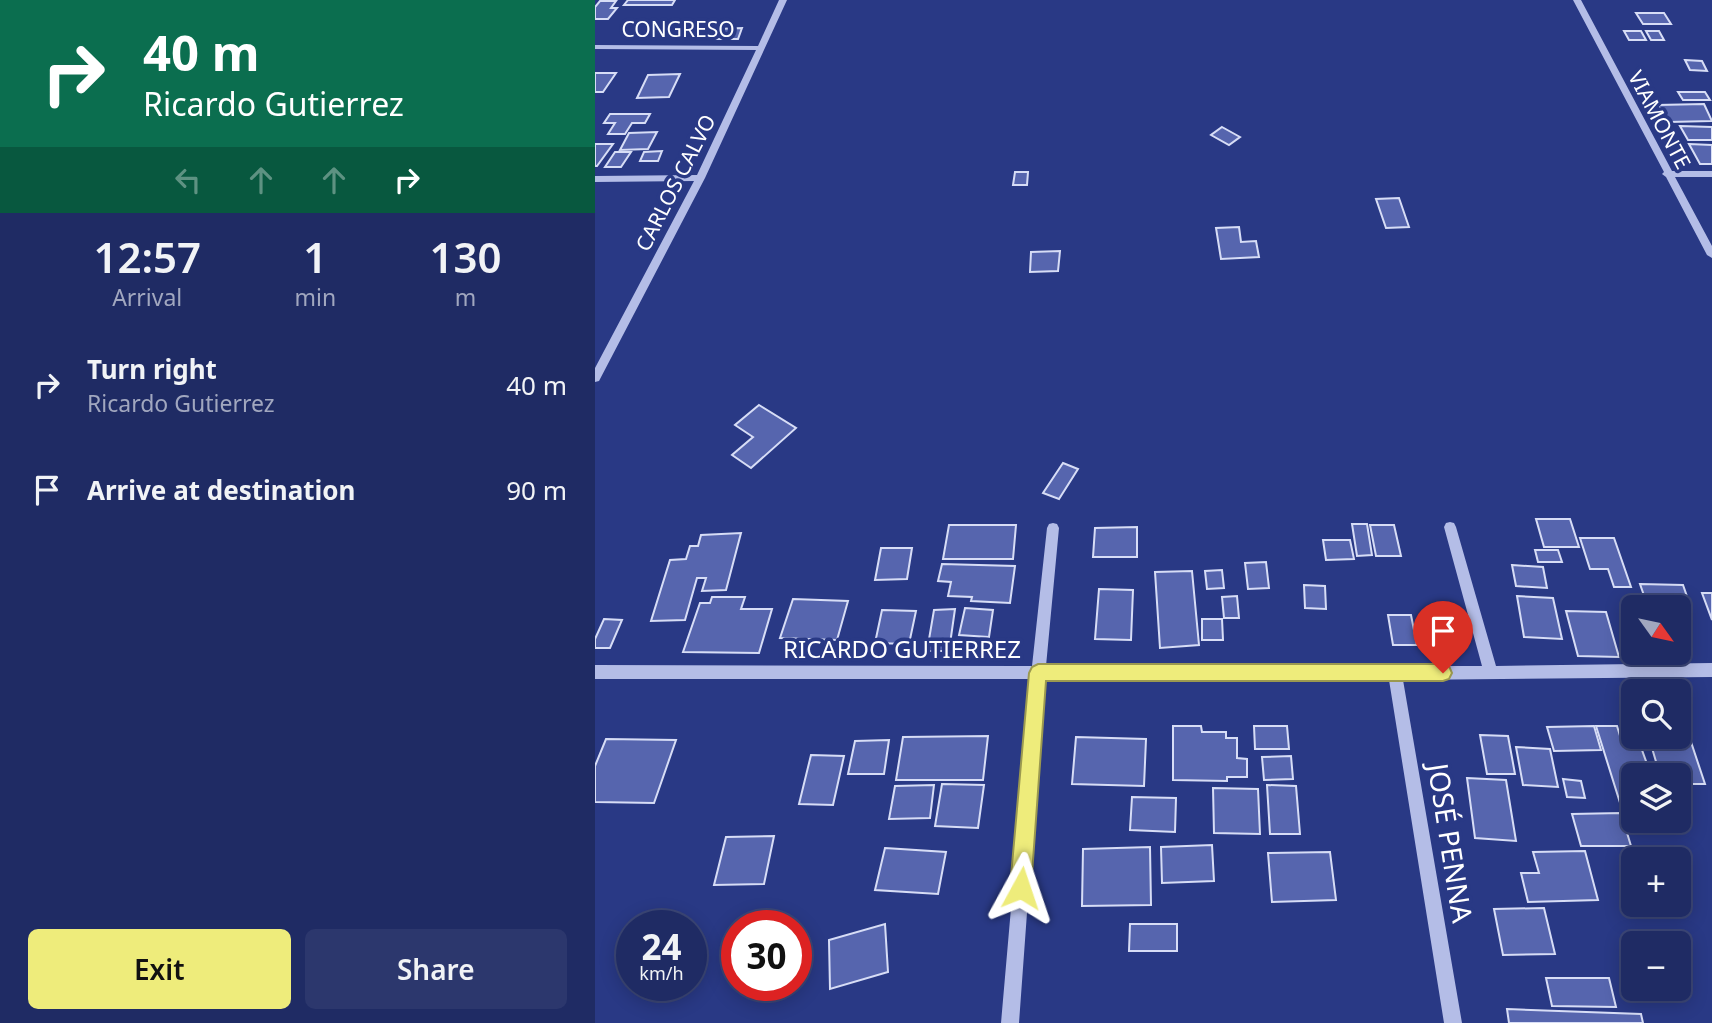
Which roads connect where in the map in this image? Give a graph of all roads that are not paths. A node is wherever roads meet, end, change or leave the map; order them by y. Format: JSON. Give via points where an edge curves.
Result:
{"nodes":[{"id":1,"x":783,"y":0,"type":"edge"},
{"id":2,"x":1577,"y":0,"type":"edge"},
{"id":3,"x":595,"y":47,"type":"edge"},
{"id":4,"x":761,"y":48,"type":"junction"},
{"id":5,"x":1667,"y":174,"type":"junction"},
{"id":6,"x":1712,"y":174,"type":"edge"},
{"id":7,"x":700,"y":178,"type":"junction"},
{"id":8,"x":595,"y":179,"type":"edge"},
{"id":9,"x":1712,"y":255,"type":"edge"},
{"id":10,"x":596,"y":375,"type":"edge"},
{"id":11,"x":1450,"y":527,"type":"dead end"},
{"id":12,"x":1053,"y":528,"type":"dead end"},
{"id":13,"x":1712,"y":670,"type":"edge"},
{"id":14,"x":595,"y":672,"type":"edge"},
{"id":15,"x":1395,"y":672,"type":"junction"},
{"id":16,"x":1038,"y":673,"type":"junction"},
{"id":17,"x":1491,"y":673,"type":"junction"},
{"id":18,"x":1010,"y":1023,"type":"edge"},
{"id":19,"x":1453,"y":1023,"type":"edge"}],
"edges":[{"from":1,"to":4,"type":"street","name":"CARLOS CALVO"},
{"from":2,"to":5,"type":"street","name":"VIAMONTE"},
{"from":3,"to":4,"type":"street","name":"CONGRESO"},
{"from":4,"to":7,"type":"street","name":"CARLOS CALVO"},
{"from":5,"to":6,"type":"street"},
{"from":5,"to":9,"type":"street","name":"VIAMONTE"},
{"from":7,"to":8,"type":"street"},
{"from":7,"to":10,"type":"street","name":"CARLOS CALVO"},
{"from":11,"to":17,"type":"street"},
{"from":12,"to":16,"type":"street"},
{"from":13,"to":17,"type":"street","name":"RICARDO GUTIERREZ"},
{"from":14,"to":16,"type":"street","name":"RICARDO GUTIERREZ"},
{"from":15,"to":16,"type":"street","name":"RICARDO GUTIERREZ"},
{"from":15,"to":17,"type":"street","name":"RICARDO GUTIERREZ"},
{"from":15,"to":19,"type":"street","name":"JOSÉ PENNA"},
{"from":16,"to":18,"type":"street"}]}
